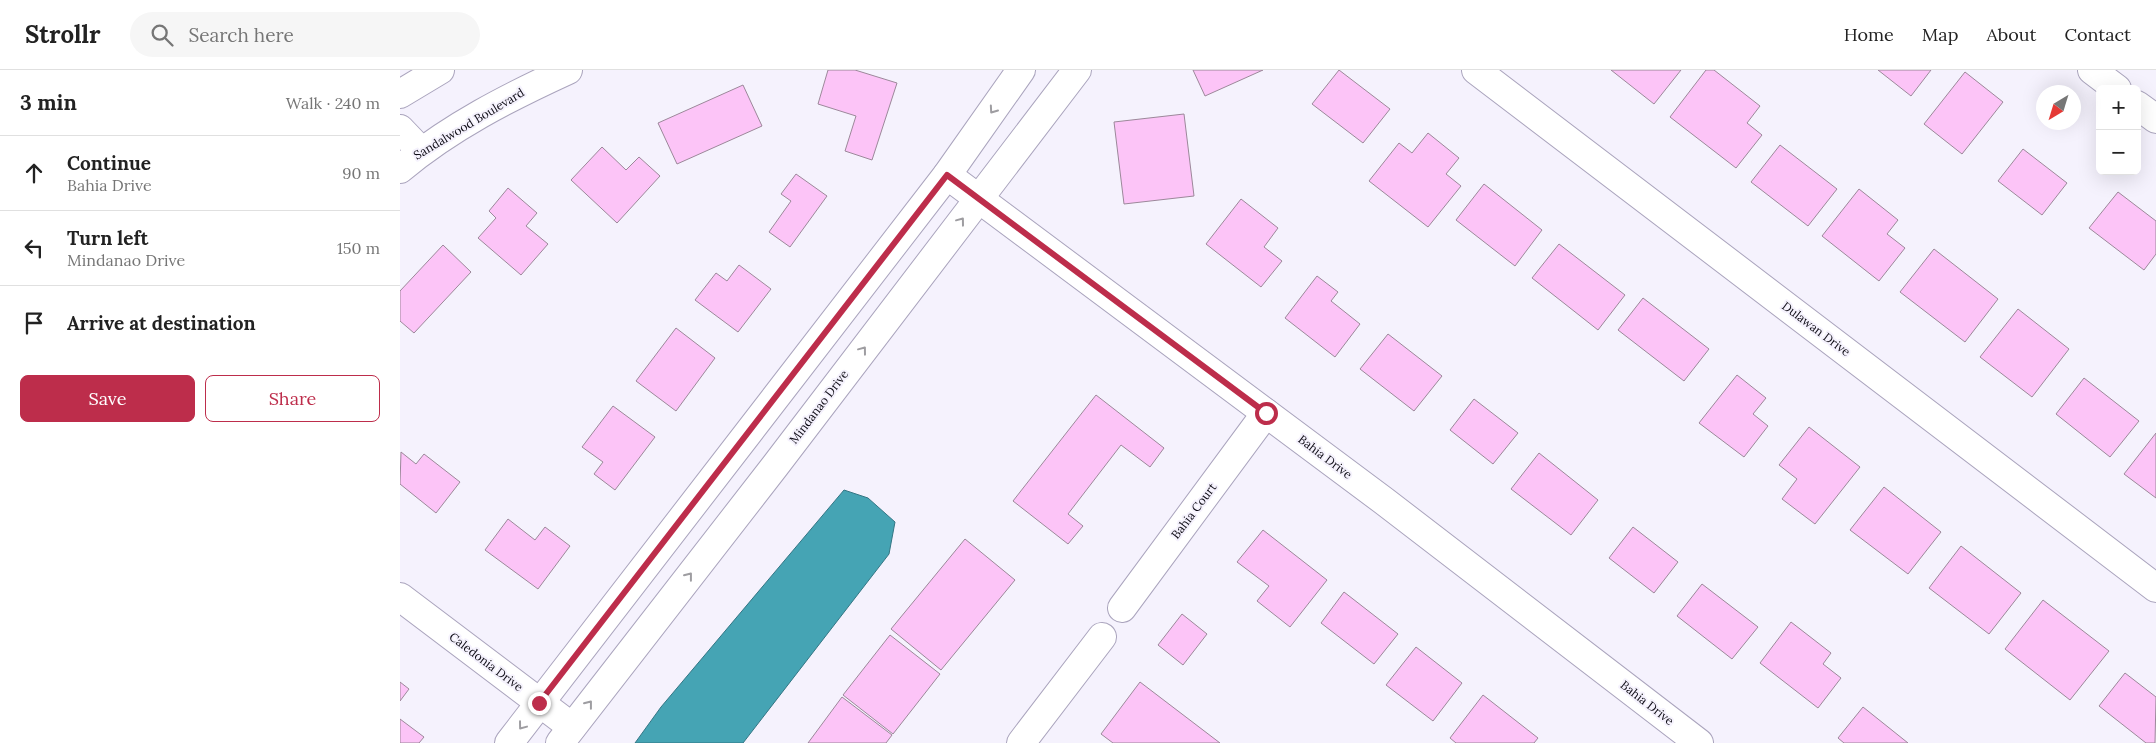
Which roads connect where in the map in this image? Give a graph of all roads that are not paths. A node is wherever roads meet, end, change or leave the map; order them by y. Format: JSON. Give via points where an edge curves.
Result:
{"nodes":[{"id":1,"x":440,"y":70,"type":"edge"},
{"id":2,"x":568,"y":70,"type":"edge"},
{"id":3,"x":1021,"y":70,"type":"edge"},
{"id":4,"x":1476,"y":70,"type":"edge"},
{"id":5,"x":2092,"y":70,"type":"edge"},
{"id":6,"x":1069,"y":72,"type":"edge"},
{"id":7,"x":2111,"y":85,"type":"edge"},
{"id":8,"x":400,"y":94,"type":"edge"},
{"id":9,"x":2141,"y":107,"type":"edge"},
{"id":10,"x":2156,"y":119,"type":"edge"},
{"id":11,"x":400,"y":129,"type":"edge"},
{"id":12,"x":421,"y":151,"type":"junction"},
{"id":13,"x":400,"y":168,"type":"edge"},
{"id":14,"x":947,"y":175,"type":"junction"},
{"id":15,"x":978,"y":198,"type":"junction"},
{"id":16,"x":1266,"y":413,"type":"junction"},
{"id":17,"x":2156,"y":588,"type":"edge"},
{"id":18,"x":400,"y":597,"type":"edge"},
{"id":19,"x":1122,"y":608,"type":"dead end"},
{"id":20,"x":1102,"y":637,"type":"dead end"},
{"id":21,"x":539,"y":703,"type":"junction"},
{"id":22,"x":566,"y":735,"type":"edge"},
{"id":23,"x":509,"y":743,"type":"edge"},
{"id":24,"x":1022,"y":743,"type":"edge"},
{"id":25,"x":1699,"y":743,"type":"edge"}],
"edges":[{"from":1,"to":8,"type":"street"},
{"from":2,"to":12,"type":"street","name":"Sandalwood Boulevard","via":[[510,97]]},
{"from":3,"to":14,"type":"street","one_way":true},
{"from":4,"to":17,"type":"street","name":"Dulawan Drive"},
{"from":5,"to":7,"type":"street"},
{"from":6,"to":15,"type":"street","name":"Mindanao Drive"},
{"from":9,"to":10,"type":"street"},
{"from":11,"to":12,"type":"street"},
{"from":12,"to":13,"type":"street","name":"Sandalwood Boulevard"},
{"from":14,"to":15,"type":"street","name":"Bahia Drive"},
{"from":14,"to":21,"type":"street"},
{"from":15,"to":16,"type":"street","name":"Bahia Drive"},
{"from":22,"to":15,"type":"street","name":"Mindanao Drive","one_way":true},
{"from":16,"to":19,"type":"street","name":"Bahia Court"},
{"from":16,"to":25,"type":"street","name":"Bahia Drive"},
{"from":18,"to":21,"type":"street","name":"Caledonia Drive"},
{"from":20,"to":24,"type":"street"},
{"from":21,"to":22,"type":"street","name":"Caledonia Drive"},
{"from":21,"to":23,"type":"street","one_way":true}]}
